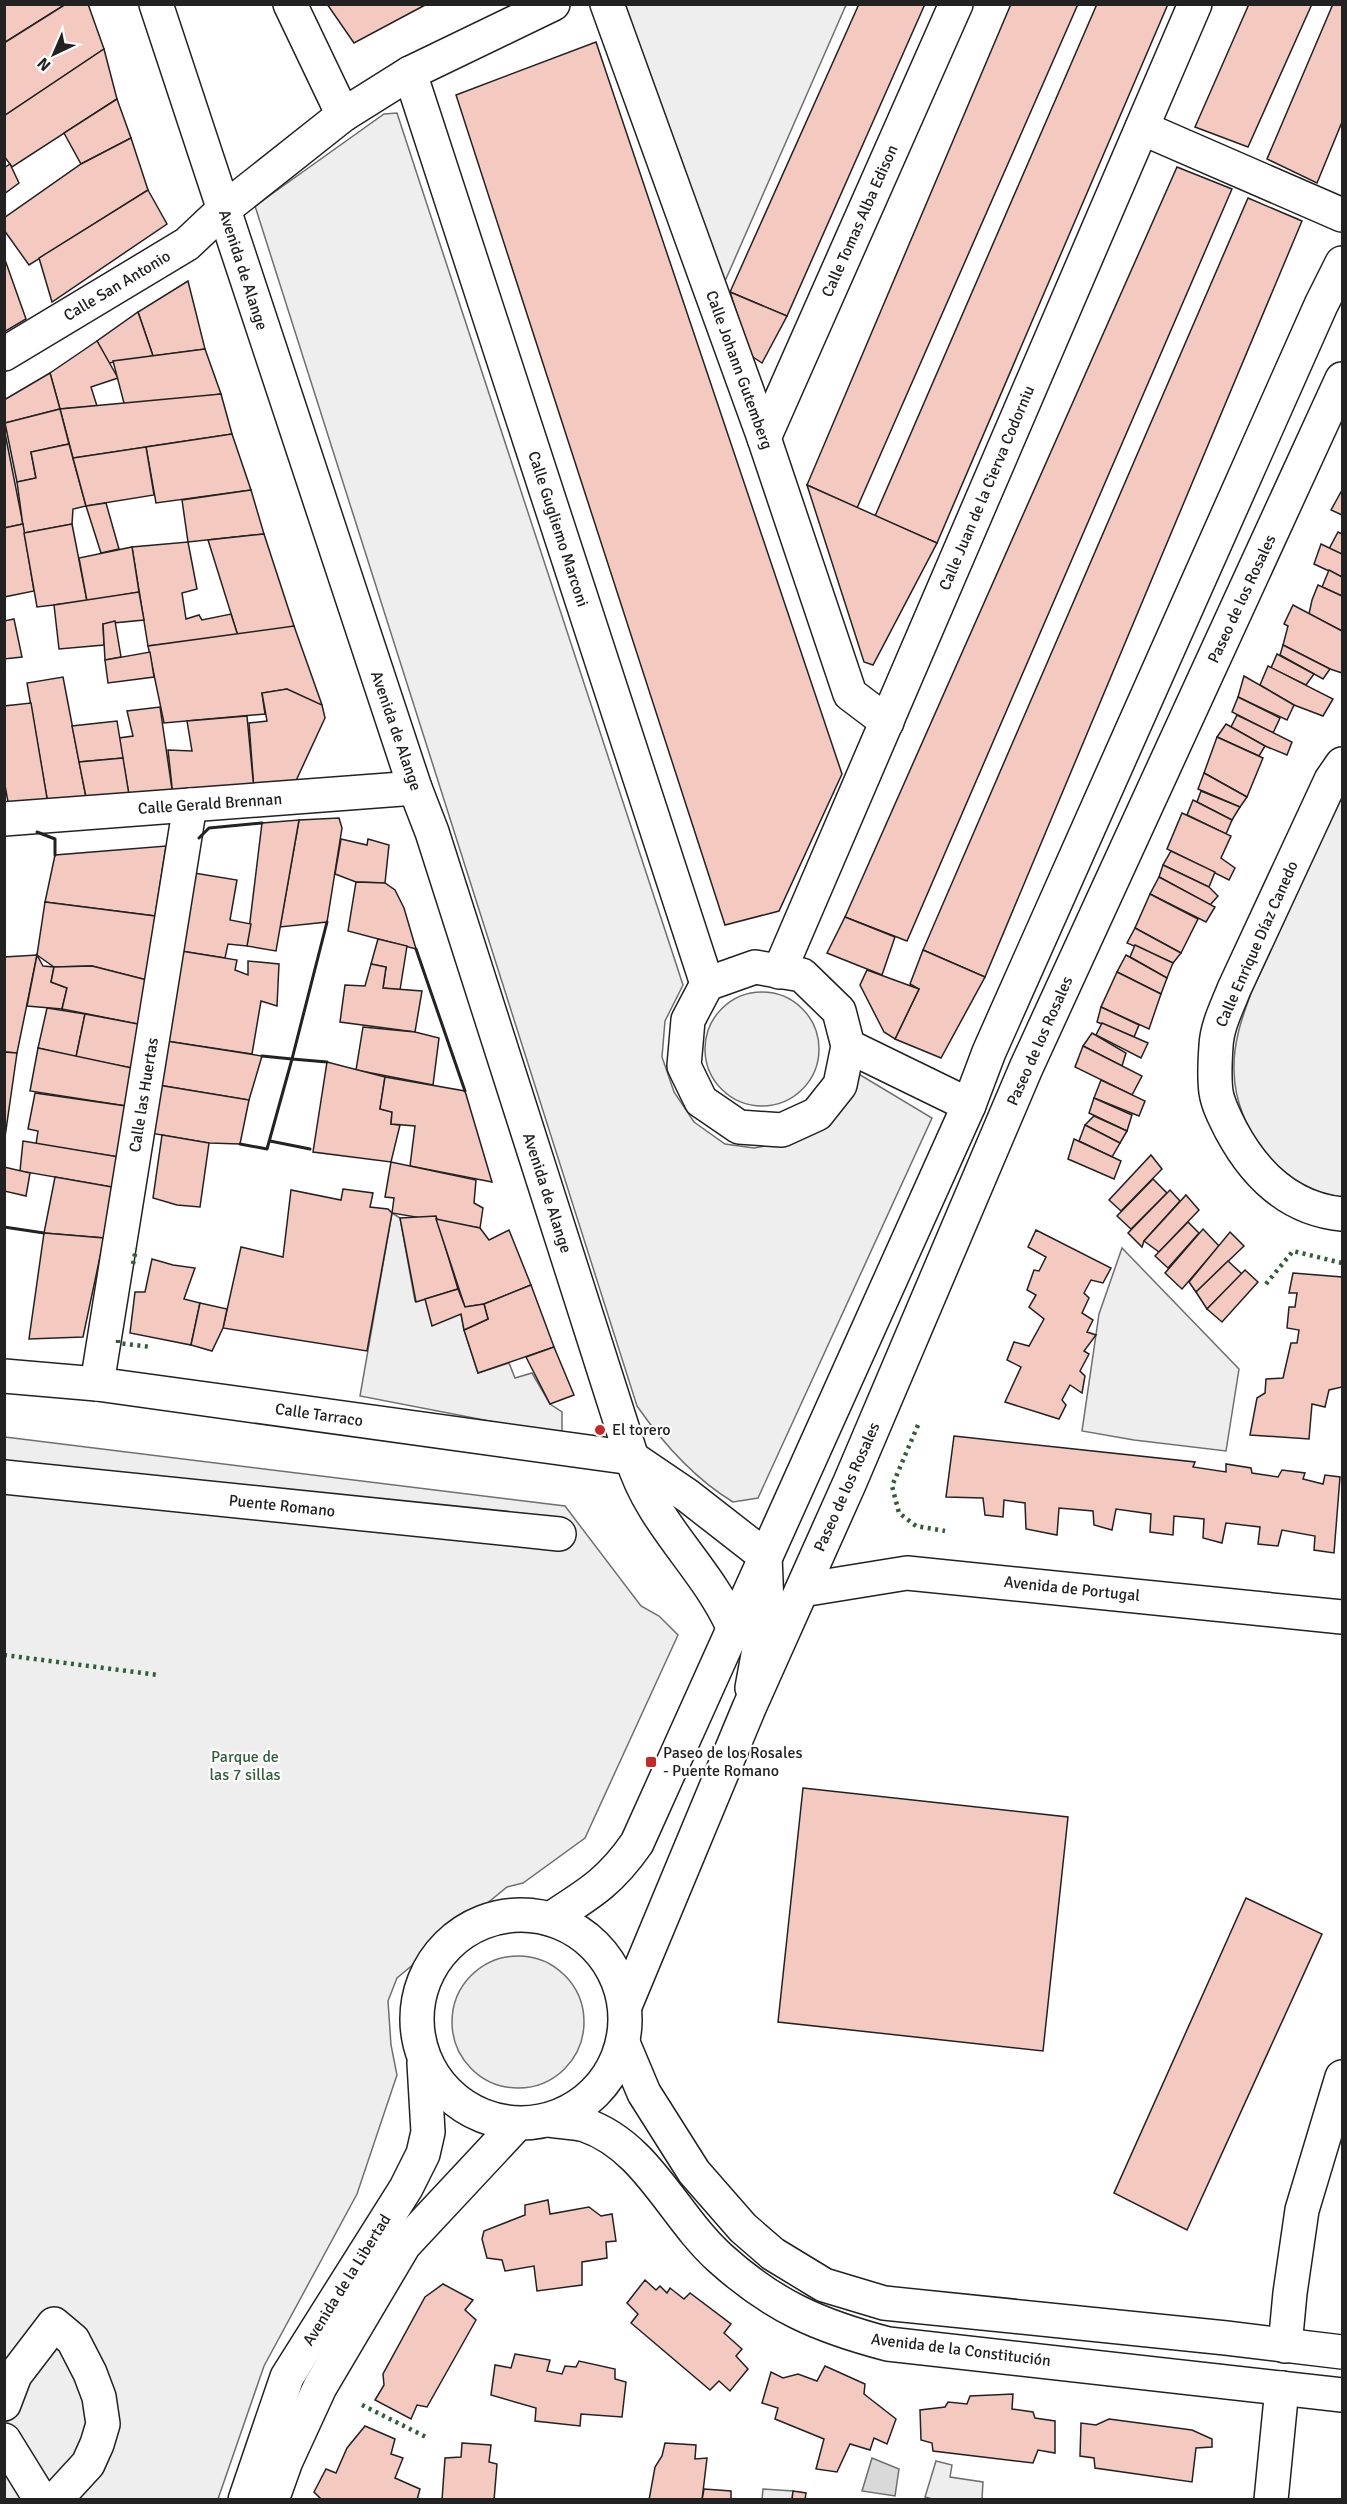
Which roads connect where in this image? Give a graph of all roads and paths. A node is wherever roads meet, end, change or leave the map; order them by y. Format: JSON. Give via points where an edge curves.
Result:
{"nodes":[{"id":1,"x":156,"y":4,"type":"edge"},
{"id":2,"x":290,"y":4,"type":"edge"},
{"id":3,"x":552,"y":4,"type":"edge"},
{"id":4,"x":607,"y":4,"type":"edge"},
{"id":5,"x":956,"y":4,"type":"edge"},
{"id":6,"x":1195,"y":4,"type":"edge"},
{"id":7,"x":410,"y":73,"type":"junction"},
{"id":8,"x":343,"y":115,"type":"junction"},
{"id":9,"x":1142,"y":128,"type":"junction"},
{"id":10,"x":223,"y":210,"type":"junction"},
{"id":11,"x":1342,"y":215,"type":"edge"},
{"id":12,"x":1342,"y":263,"type":"edge"},
{"id":13,"x":4,"y":354,"type":"edge"},
{"id":14,"x":1342,"y":379,"type":"edge"},
{"id":15,"x":764,"y":438,"type":"junction"},
{"id":16,"x":887,"y":722,"type":"junction"},
{"id":17,"x":1342,"y":764,"type":"edge"},
{"id":18,"x":415,"y":788,"type":"junction"},
{"id":19,"x":190,"y":805,"type":"junction"},
{"id":20,"x":4,"y":819,"type":"edge"},
{"id":21,"x":779,"y":972,"type":"junction"},
{"id":22,"x":707,"y":984,"type":"junction"},
{"id":23,"x":848,"y":1046,"type":"junction"},
{"id":24,"x":969,"y":1105,"type":"junction"},
{"id":25,"x":1342,"y":1214,"type":"edge"},
{"id":26,"x":4,"y":1376,"type":"edge"},
{"id":27,"x":97,"y":1384,"type":"junction"},
{"id":28,"x":632,"y":1458,"type":"junction"},
{"id":29,"x":4,"y":1477,"type":"edge"},
{"id":30,"x":559,"y":1534,"type":"dead end"},
{"id":31,"x":765,"y":1556,"type":"junction"},
{"id":32,"x":802,"y":1590,"type":"junction"},
{"id":33,"x":1342,"y":1617,"type":"edge"},
{"id":34,"x":733,"y":1627,"type":"junction"},
{"id":35,"x":748,"y":1708,"type":"junction"},
{"id":36,"x":550,"y":1919,"type":"junction"},
{"id":37,"x":625,"y":2006,"type":"junction"},
{"id":38,"x":623,"y":2043,"type":"junction"},
{"id":39,"x":423,"y":2058,"type":"junction"},
{"id":40,"x":1342,"y":2077,"type":"edge"},
{"id":41,"x":549,"y":2120,"type":"junction"},
{"id":42,"x":517,"y":2124,"type":"junction"},
{"id":43,"x":1285,"y":2346,"type":"junction"},
{"id":44,"x":1342,"y":2352,"type":"edge"},
{"id":45,"x":1282,"y":2388,"type":"junction"},
{"id":46,"x":1342,"y":2395,"type":"edge"},
{"id":47,"x":4,"y":2404,"type":"edge"},
{"id":48,"x":4,"y":2440,"type":"edge"},
{"id":49,"x":40,"y":2499,"type":"edge"},
{"id":50,"x":56,"y":2499,"type":"edge"},
{"id":51,"x":245,"y":2499,"type":"edge"},
{"id":52,"x":272,"y":2499,"type":"edge"},
{"id":53,"x":1271,"y":2499,"type":"edge"}],
"edges":[{"from":1,"to":10,"type":"street","name":"Avenida de Alange"},
{"from":2,"to":8,"type":"street"},
{"from":3,"to":7,"type":"street","name":"Calle San Antonio"},
{"from":4,"to":15,"type":"street","name":"Calle Johann Gutemberg"},
{"from":5,"to":15,"type":"street","name":"Calle Tomas Alba Edison"},
{"from":6,"to":9,"type":"street","name":"Calle Juan de la Cierva Codorniu"},
{"from":7,"to":8,"type":"street","name":"Calle San Antonio"},
{"from":7,"to":22,"type":"street","name":"Calle Gugliemo Marconi"},
{"from":8,"to":10,"type":"street","name":"Calle San Antonio"},
{"from":9,"to":11,"type":"street"},
{"from":9,"to":16,"type":"street","name":"Calle Juan de la Cierva Codorniu"},
{"from":10,"to":13,"type":"street","name":"Calle San Antonio","via":[[187,244]]},
{"from":10,"to":18,"type":"street","name":"Avenida de Alange"},
{"from":12,"to":24,"type":"street","name":"Paseo de los Rosales","via":[[989,1052]]},
{"from":14,"to":32,"type":"street","name":"Paseo de los Rosales","via":[[1026,1068]]},
{"from":15,"to":16,"type":"street","name":"Calle Johann Gutemberg","via":[[850,694]]},
{"from":16,"to":21,"type":"street","name":"Calle Juan de la Cierva Codorniu"},
{"from":17,"to":25,"type":"street","name":"Calle Enrique Díaz Canedo","via":[[1331,780],[1230,1000],[1215,1043],[1215,1066],[1216,1093],[1224,1116],[1258,1171],[1281,1192],[1306,1206]]},
{"from":18,"to":19,"type":"street","name":"Calle Gerald Brennan"},
{"from":18,"to":28,"type":"street","name":"Avenida de Alange"},
{"from":19,"to":20,"type":"street","name":"Calle Gerald Brennan"},
{"from":19,"to":27,"type":"street","name":"Calle las Huertas"},
{"from":21,"to":22,"type":"street","via":[[755,967]]},
{"from":21,"to":23,"type":"street","via":[[802,975],[839,1011]]},
{"from":22,"to":23,"type":"street","via":[[688,1020],[684,1066],[701,1101],[739,1128],[782,1130],[817,1113],[840,1084]]},
{"from":23,"to":24,"type":"street"},
{"from":24,"to":31,"type":"street","name":"Paseo de los Rosales"},
{"from":26,"to":27,"type":"street","name":"Calle Tarraco"},
{"from":27,"to":28,"type":"street","name":"Calle Tarraco"},
{"from":28,"to":31,"type":"street"},
{"from":28,"to":34,"type":"street","name":"Avenida de Alange","via":[[663,1524],[722,1603]]},
{"from":29,"to":30,"type":"street","name":"Puente Romano"},
{"from":31,"to":34,"type":"street","name":"Paseo de los Rosales"},
{"from":31,"to":35,"type":"street","name":"Paseo de los Rosales","via":[[767,1605]]},
{"from":32,"to":33,"type":"street","name":"Avenida de Portugal","via":[[908,1573]]},
{"from":32,"to":35,"type":"street","name":"Paseo de los Rosales"},
{"from":34,"to":36,"type":"street","name":"Paseo de los Rosales","via":[[637,1843],[606,1882]]},
{"from":35,"to":37,"type":"street","name":"Paseo de los Rosales"},
{"from":36,"to":37,"type":"street","via":[[581,1932],[599,1948],[618,1979]]},
{"from":36,"to":39,"type":"street","via":[[518,1915],[493,1919],[462,1931],[436,1956],[419,1989],[415,2025]]},
{"from":37,"to":38,"type":"street"},
{"from":38,"to":41,"type":"street","via":[[604,2084],[582,2104]]},
{"from":38,"to":43,"type":"street","via":[[644,2093],[694,2172],[742,2228],[773,2254],[824,2285],[884,2303]]},
{"from":39,"to":42,"type":"street","via":[[442,2089],[460,2106]]},
{"from":39,"to":51,"type":"street","name":"Avenida de la Libertad","via":[[428,2132],[423,2154],[287,2377]]},
{"from":40,"to":43,"type":"street","via":[[1302,2210]]},
{"from":41,"to":42,"type":"street"},
{"from":41,"to":45,"type":"street","name":"Avenida de la Constitución","via":[[584,2125],[612,2138],[631,2154],[718,2256],[780,2304],[815,2322],[888,2344]]},
{"from":42,"to":52,"type":"street","name":"Avenida de la Libertad","via":[[404,2245],[320,2387],[285,2461]]},
{"from":43,"to":44,"type":"street"},
{"from":45,"to":46,"type":"street","name":"Avenida de la Constitución"},
{"from":45,"to":53,"type":"street"},
{"from":47,"to":50,"type":"street","via":[[15,2375],[54,2324],[73,2340],[90,2373],[103,2424],[88,2464]]},
{"from":48,"to":49,"type":"street"}]}
